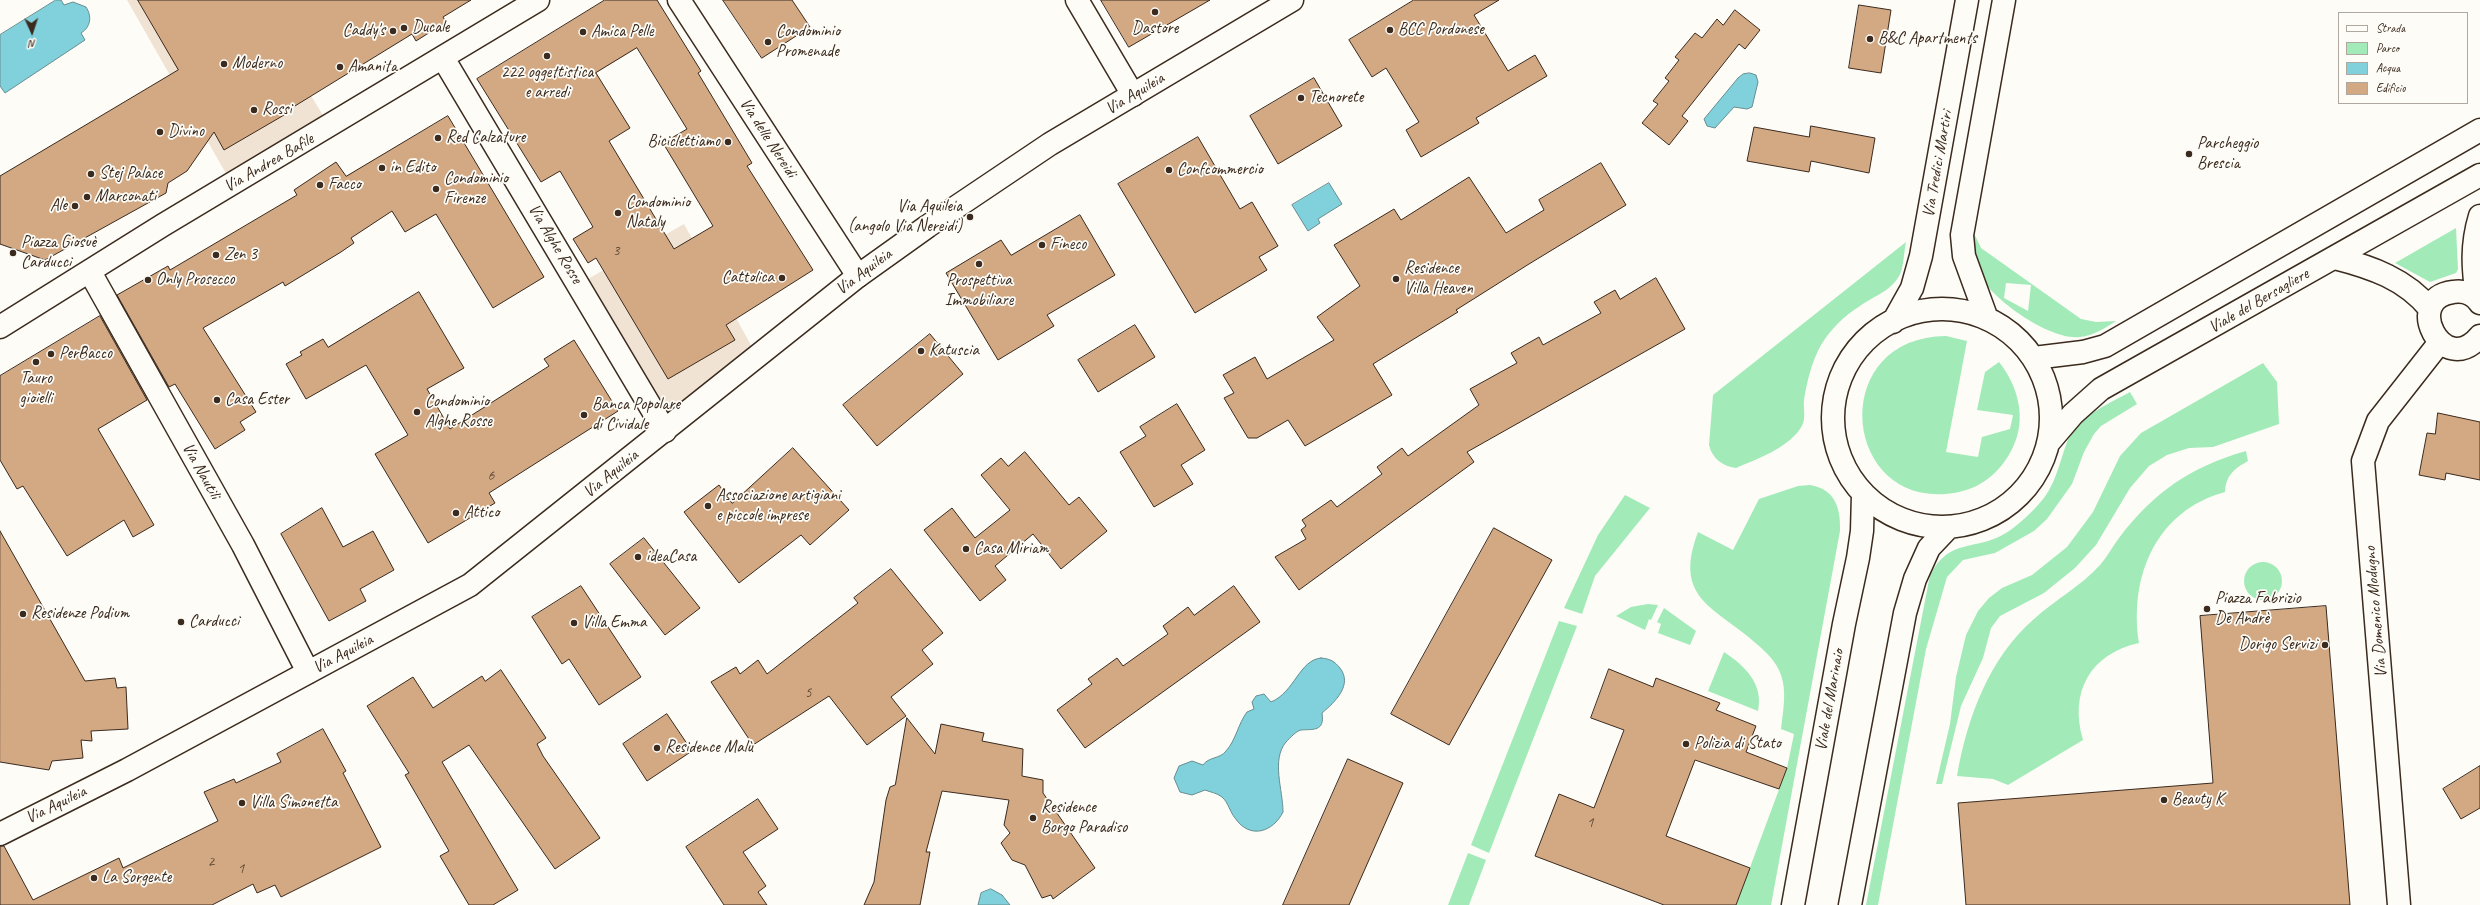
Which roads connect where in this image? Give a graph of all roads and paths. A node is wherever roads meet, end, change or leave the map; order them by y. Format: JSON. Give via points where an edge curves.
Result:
{"nodes":[{"id":1,"x":538,"y":0,"type":"edge"},
{"id":2,"x":678,"y":0,"type":"edge"},
{"id":3,"x":1077,"y":0,"type":"edge"},
{"id":4,"x":1292,"y":0,"type":"edge"},
{"id":5,"x":1967,"y":0,"type":"edge"},
{"id":6,"x":2004,"y":0,"type":"edge"},
{"id":7,"x":443,"y":58,"type":"junction"},
{"id":8,"x":1133,"y":95,"type":"junction"},
{"id":9,"x":2480,"y":130,"type":"edge"},
{"id":10,"x":2480,"y":175,"type":"edge"},
{"id":11,"x":2480,"y":216,"type":"edge"},
{"id":12,"x":2335,"y":258,"type":"junction"},
{"id":13,"x":90,"y":272,"type":"junction"},
{"id":14,"x":858,"y":276,"type":"junction"},
{"id":15,"x":2478,"y":301,"type":"edge"},
{"id":16,"x":2430,"y":309,"type":"junction"},
{"id":17,"x":1988,"y":319,"type":"junction"},
{"id":18,"x":1893,"y":322,"type":"junction"},
{"id":19,"x":0,"y":327,"type":"edge"},
{"id":20,"x":2480,"y":336,"type":"edge"},
{"id":21,"x":2440,"y":342,"type":"junction"},
{"id":22,"x":2034,"y":358,"type":"junction"},
{"id":23,"x":665,"y":431,"type":"junction"},
{"id":24,"x":2050,"y":441,"type":"junction"},
{"id":25,"x":1863,"y":494,"type":"junction"},
{"id":26,"x":1948,"y":528,"type":"junction"},
{"id":27,"x":308,"y":672,"type":"junction"},
{"id":28,"x":0,"y":834,"type":"edge"},
{"id":29,"x":1793,"y":905,"type":"edge"},
{"id":30,"x":1850,"y":905,"type":"edge"},
{"id":31,"x":2399,"y":905,"type":"edge"}],
"edges":[{"from":1,"to":7,"type":"street","name":"Via Andrea Bafile"},
{"from":2,"to":14,"type":"street","name":"Via delle Nereidi"},
{"from":3,"to":8,"type":"street"},
{"from":4,"to":8,"type":"street","name":"Via Aquileia"},
{"from":5,"to":18,"type":"street","name":"Via Tredici Martiri","via":[[1921,256],[1912,288]]},
{"from":6,"to":17,"type":"street","name":"Via Tredici Martiri","via":[[1962,235],[1964,256]]},
{"from":7,"to":13,"type":"street","name":"Via Andrea Bafile"},
{"from":7,"to":23,"type":"street","name":"Via Alghe Rosse"},
{"from":8,"to":14,"type":"street","name":"Via Aquileia","via":[[1050,144]]},
{"from":9,"to":22,"type":"street","via":[[2105,346],[2083,352]]},
{"from":10,"to":12,"type":"street","name":"Viale del Bersagliere"},
{"from":11,"to":15,"type":"street","via":[[2473,238],[2473,265]]},
{"from":12,"to":16,"type":"street","via":[[2368,266],[2406,286],[2420,296]]},
{"from":12,"to":24,"type":"street","name":"Viale del Bersagliere","via":[[2100,389],[2073,414]]},
{"from":13,"to":19,"type":"street","name":"Via Andrea Bafile"},
{"from":13,"to":27,"type":"street","name":"Via Nautili","via":[[242,545]]},
{"from":14,"to":23,"type":"street","name":"Via Aquileia"},
{"from":15,"to":16,"type":"street","via":[[2460,291],[2450,292],[2435,301]]},
{"from":16,"to":21,"type":"street","via":[[2430,327]]},
{"from":17,"to":18,"type":"street","via":[[1948,309],[1919,311]]},
{"from":17,"to":22,"type":"street","via":[[2021,342]]},
{"from":18,"to":25,"type":"street","via":[[1868,338],[1851,358],[1840,378],[1834,400],[1832,423],[1836,448],[1849,476]]},
{"from":20,"to":21,"type":"street","via":[[2467,346],[2457,348]]},
{"from":21,"to":31,"type":"street","name":"Via Domenico Modugno","via":[[2378,421],[2363,461]]},
{"from":22,"to":24,"type":"street","via":[[2047,384],[2050,398]]},
{"from":23,"to":27,"type":"street","name":"Via Aquileia","via":[[470,586]]},
{"from":24,"to":26,"type":"street","via":[[2040,470],[2022,494],[1999,513],[1971,524]]},
{"from":25,"to":26,"type":"street","via":[[1897,518],[1916,525]]},
{"from":25,"to":29,"type":"street","name":"Viale del Marinaio","via":[[1859,552]]},
{"from":26,"to":30,"type":"street","via":[[1929,548],[1914,579],[1905,614]]},
{"from":27,"to":28,"type":"street","name":"Via Aquileia","via":[[127,770]]}]}
